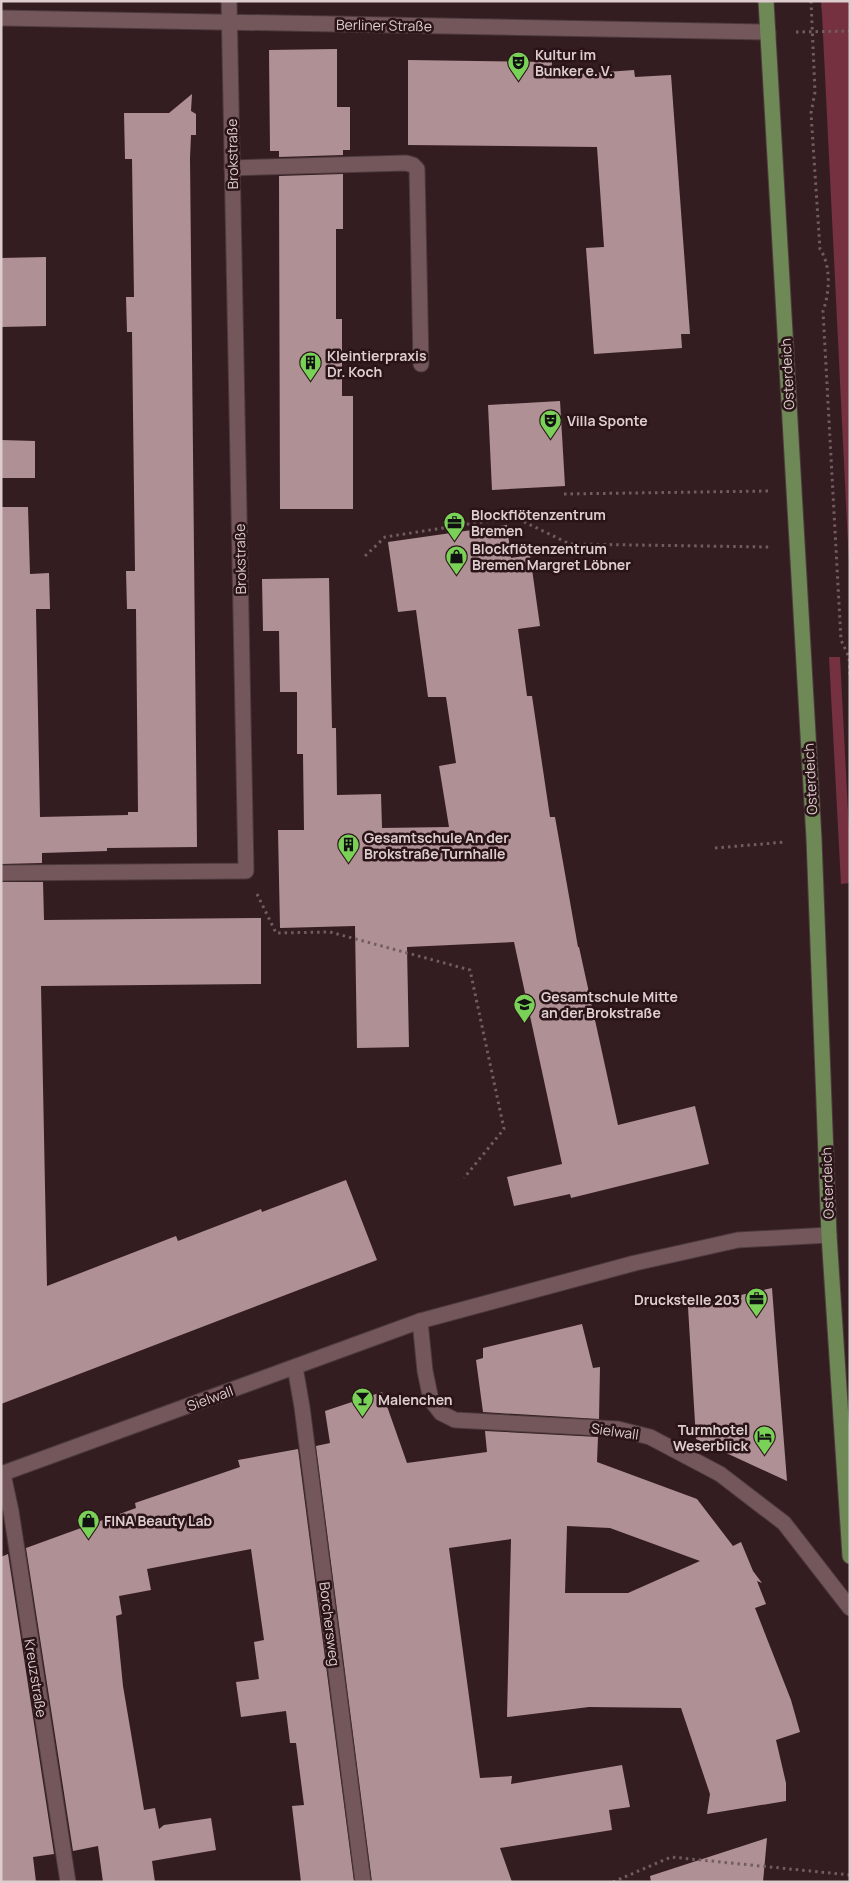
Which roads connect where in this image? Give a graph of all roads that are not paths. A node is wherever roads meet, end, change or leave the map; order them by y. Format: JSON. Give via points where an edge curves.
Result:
{"nodes":[{"id":1,"x":229,"y":1,"type":"edge"},
{"id":2,"x":766,"y":1,"type":"edge"},
{"id":3,"x":1,"y":18,"type":"edge"},
{"id":4,"x":229,"y":22,"type":"junction"},
{"id":5,"x":768,"y":32,"type":"junction"},
{"id":6,"x":232,"y":168,"type":"junction"},
{"id":7,"x":421,"y":364,"type":"dead end"},
{"id":8,"x":1,"y":873,"type":"edge"},
{"id":9,"x":829,"y":1235,"type":"junction"},
{"id":10,"x":420,"y":1321,"type":"junction"},
{"id":11,"x":295,"y":1367,"type":"junction"},
{"id":12,"x":2,"y":1474,"type":"edge"},
{"id":13,"x":850,"y":1556,"type":"edge"},
{"id":14,"x":850,"y":1608,"type":"edge"},
{"id":15,"x":68,"y":1882,"type":"edge"},
{"id":16,"x":363,"y":1882,"type":"edge"}],
"edges":[{"from":1,"to":4,"type":"street","name":"Brokstraße"},
{"from":2,"to":5,"type":"main road","name":"Osterdeich"},
{"from":3,"to":4,"type":"street","name":"Berliner Straße"},
{"from":4,"to":5,"type":"street","name":"Berliner Straße"},
{"from":4,"to":6,"type":"street","name":"Brokstraße"},
{"from":5,"to":9,"type":"main road","name":"Osterdeich","via":[[814,839]]},
{"from":6,"to":7,"type":"street","via":[[406,163],[417,169]]},
{"from":6,"to":8,"type":"street","name":"Brokstraße","via":[[246,871]]},
{"from":9,"to":10,"type":"street","name":"Sielwall","via":[[738,1240],[635,1263]]},
{"from":9,"to":13,"type":"main road","name":"Osterdeich"},
{"from":10,"to":11,"type":"street","name":"Sielwall"},
{"from":10,"to":14,"type":"street","name":"Sielwall","via":[[431,1400],[441,1413],[455,1420],[618,1429],[650,1437],[720,1474],[784,1522]]},
{"from":11,"to":12,"type":"street","name":"Sielwall"},
{"from":11,"to":16,"type":"street","name":"Borchersweg"},
{"from":12,"to":15,"type":"street","name":"Kreuzstraße","via":[[11,1512]]}]}
